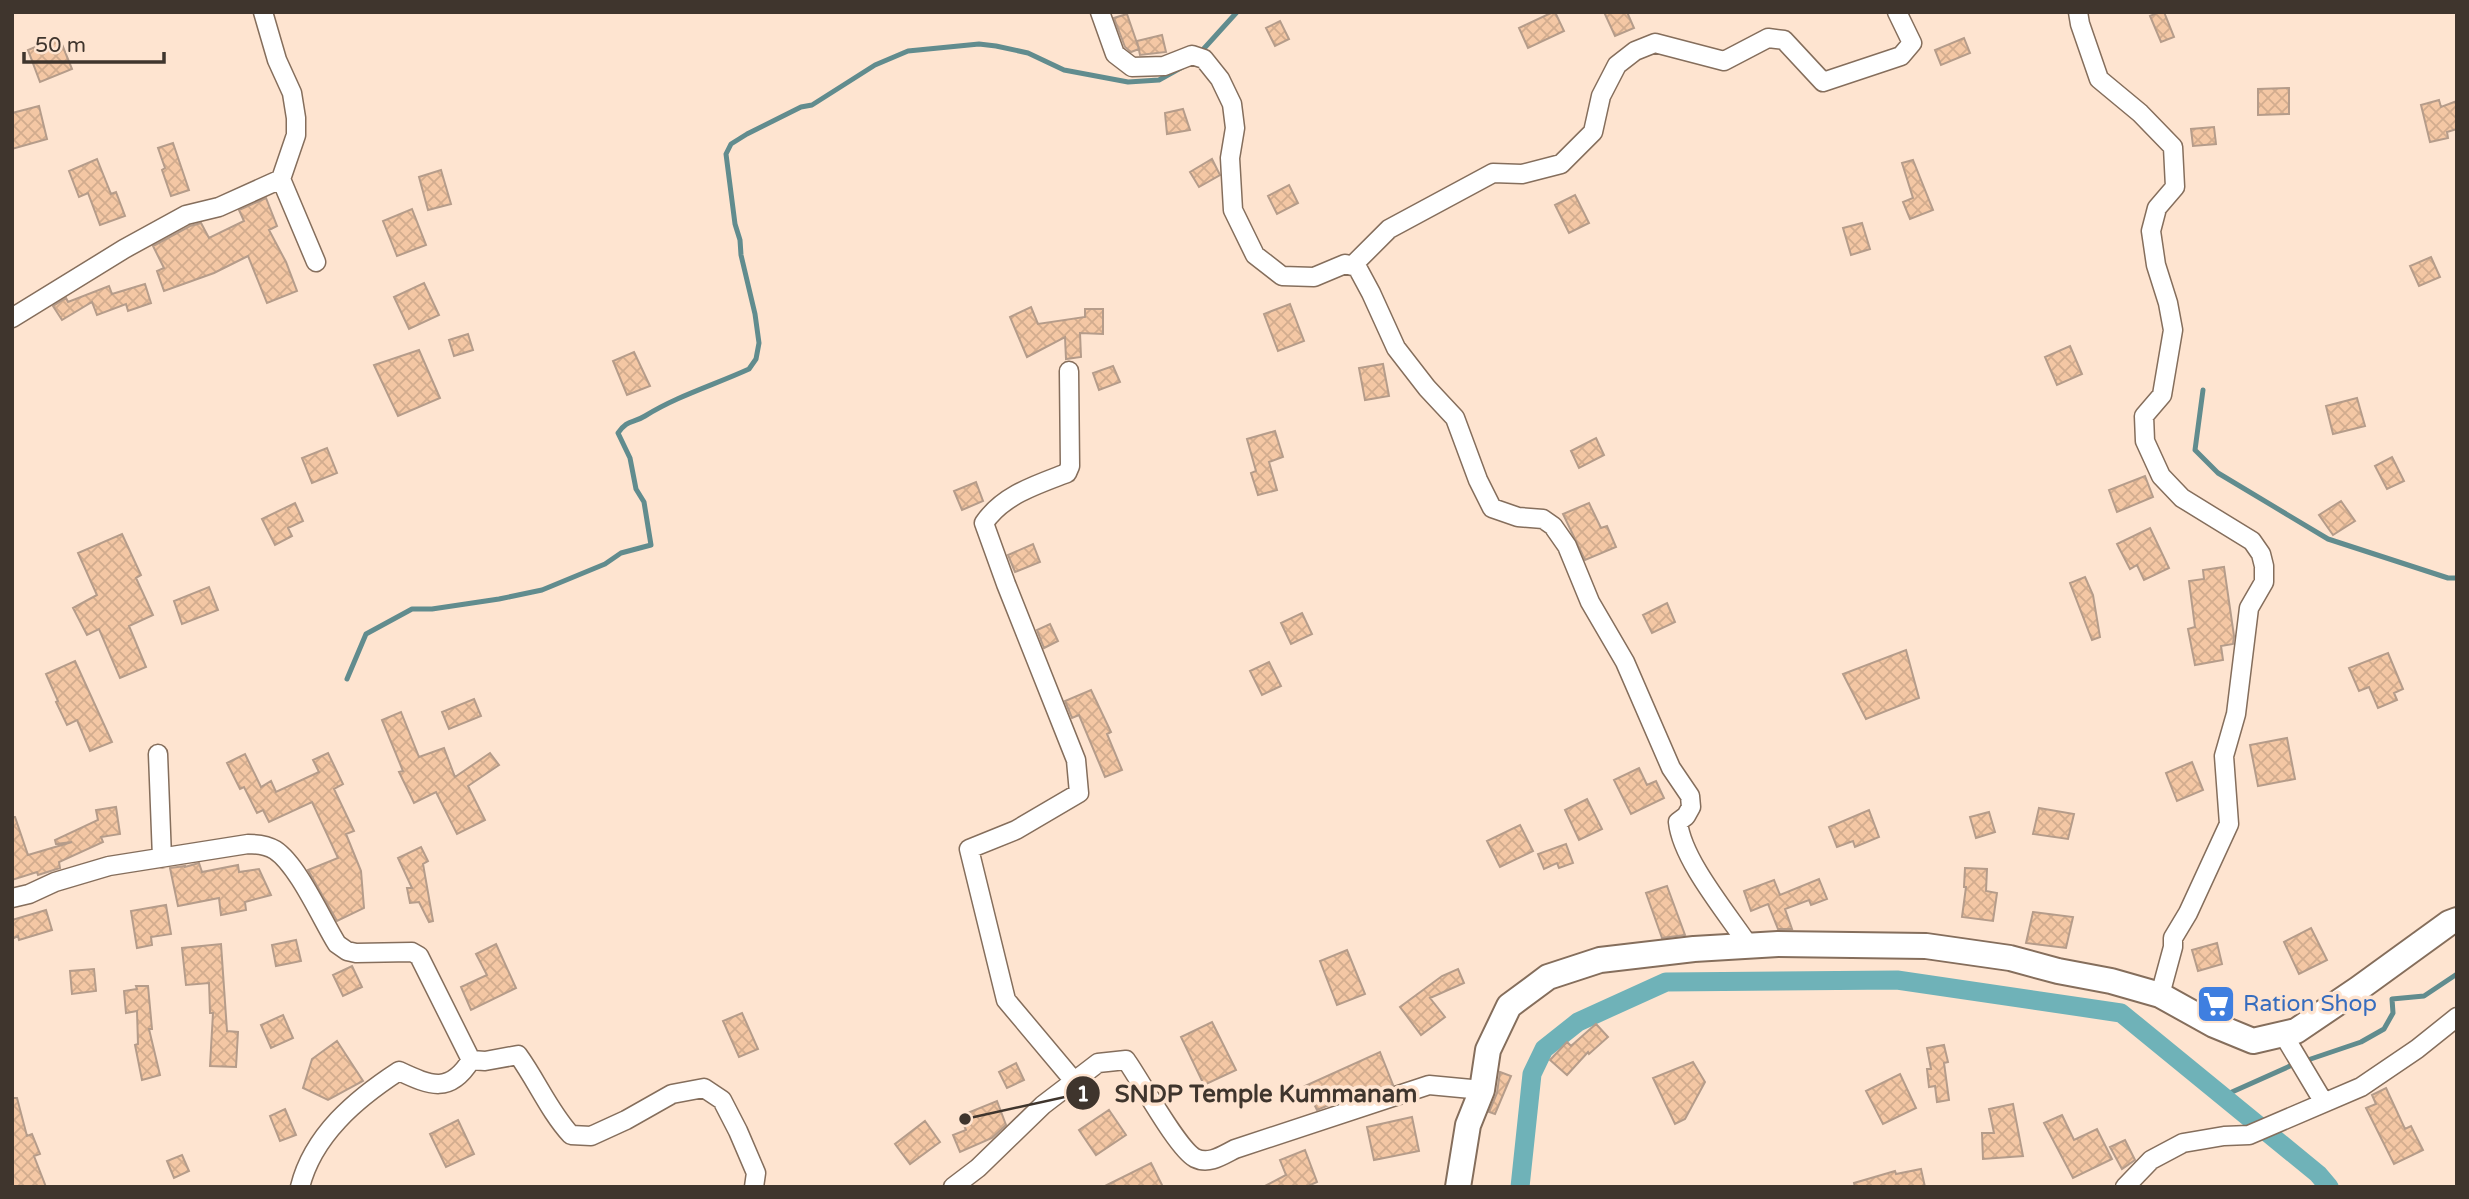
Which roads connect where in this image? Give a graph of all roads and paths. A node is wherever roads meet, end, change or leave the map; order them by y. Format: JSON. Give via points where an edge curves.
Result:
{"nodes":[{"id":1,"x":263,"y":12,"type":"edge"},
{"id":2,"x":1100,"y":12,"type":"edge"},
{"id":3,"x":1897,"y":12,"type":"edge"},
{"id":4,"x":2078,"y":12,"type":"edge"},
{"id":5,"x":281,"y":180,"type":"junction"},
{"id":6,"x":316,"y":262,"type":"dead end"},
{"id":7,"x":1352,"y":266,"type":"junction"},
{"id":8,"x":12,"y":318,"type":"edge"},
{"id":9,"x":1069,"y":371,"type":"dead end"},
{"id":10,"x":158,"y":754,"type":"dead end"},
{"id":11,"x":162,"y":858,"type":"junction"},
{"id":12,"x":12,"y":898,"type":"edge"},
{"id":13,"x":2457,"y":920,"type":"edge"},
{"id":14,"x":1749,"y":946,"type":"junction"},
{"id":15,"x":2160,"y":995,"type":"junction"},
{"id":16,"x":2457,"y":1017,"type":"edge"},
{"id":17,"x":2283,"y":1034,"type":"junction"},
{"id":18,"x":471,"y":1060,"type":"junction"},
{"id":19,"x":1074,"y":1081,"type":"junction"},
{"id":20,"x":1482,"y":1090,"type":"junction"},
{"id":21,"x":2323,"y":1101,"type":"junction"},
{"id":22,"x":300,"y":1187,"type":"edge"},
{"id":23,"x":754,"y":1187,"type":"edge"},
{"id":24,"x":953,"y":1187,"type":"edge"},
{"id":25,"x":1458,"y":1187,"type":"edge"},
{"id":26,"x":2125,"y":1187,"type":"edge"}],
"edges":[{"from":1,"to":5,"type":"street","via":[[292,93],[296,118],[296,135]]},
{"from":2,"to":7,"type":"street","via":[[1115,54],[1132,67],[1164,66],[1198,57],[1220,79],[1232,104],[1235,128],[1230,158],[1233,210],[1255,255],[1282,276],[1314,277],[1345,264]]},
{"from":3,"to":7,"type":"street","via":[[1912,43],[1901,56],[1822,82],[1784,40],[1768,38],[1724,61],[1656,43],[1635,51],[1617,65],[1601,96],[1593,132],[1561,164],[1522,174],[1493,173],[1389,229]]},
{"from":4,"to":15,"type":"street","via":[[2099,79],[2173,147],[2175,187],[2157,208],[2151,231],[2173,330],[2162,395],[2144,416],[2145,442],[2161,476],[2175,491],[2252,541],[2264,566],[2264,582],[2249,608],[2236,714],[2224,756],[2229,824],[2172,938]]},
{"from":5,"to":6,"type":"street"},
{"from":5,"to":8,"type":"street","via":[[219,207],[186,215]]},
{"from":7,"to":14,"type":"street","via":[[1357,267],[1371,293],[1396,348],[1455,418],[1492,508],[1543,519],[1567,545],[1671,768],[1690,796],[1691,807],[1678,822],[1679,836]]},
{"from":9,"to":19,"type":"street","via":[[1070,466],[1066,472],[1017,493],[985,523],[1076,760],[1079,793],[1016,830],[969,849],[1006,1000]]},
{"from":10,"to":11,"type":"street"},
{"from":11,"to":12,"type":"street","via":[[79,874]]},
{"from":11,"to":18,"type":"street","via":[[248,844],[274,849],[291,866],[337,944],[356,953],[412,952],[419,956]]},
{"from":13,"to":17,"type":"main road","via":[[2296,1031]]},
{"from":14,"to":15,"type":"main road","via":[[1926,946],[2010,958]]},
{"from":14,"to":20,"type":"main road","via":[[1601,960],[1548,977],[1509,1006],[1488,1050]]},
{"from":15,"to":17,"type":"main road","via":[[2253,1041]]},
{"from":16,"to":21,"type":"street","via":[[2361,1087]]},
{"from":17,"to":21,"type":"street"},
{"from":18,"to":22,"type":"street","via":[[461,1077],[450,1083],[425,1084],[399,1071],[368,1091],[330,1127],[303,1173]]},
{"from":18,"to":23,"type":"street","via":[[518,1055],[570,1135],[591,1136],[672,1094],[704,1088],[722,1100],[738,1131],[756,1173]]},
{"from":19,"to":20,"type":"street","via":[[1098,1063],[1126,1060],[1173,1134],[1195,1158],[1214,1161],[1235,1149],[1429,1085]]},
{"from":19,"to":24,"type":"street"},
{"from":20,"to":25,"type":"main road","via":[[1468,1125]]},
{"from":21,"to":26,"type":"street","via":[[2249,1135],[2183,1143],[2151,1160]]}]}
